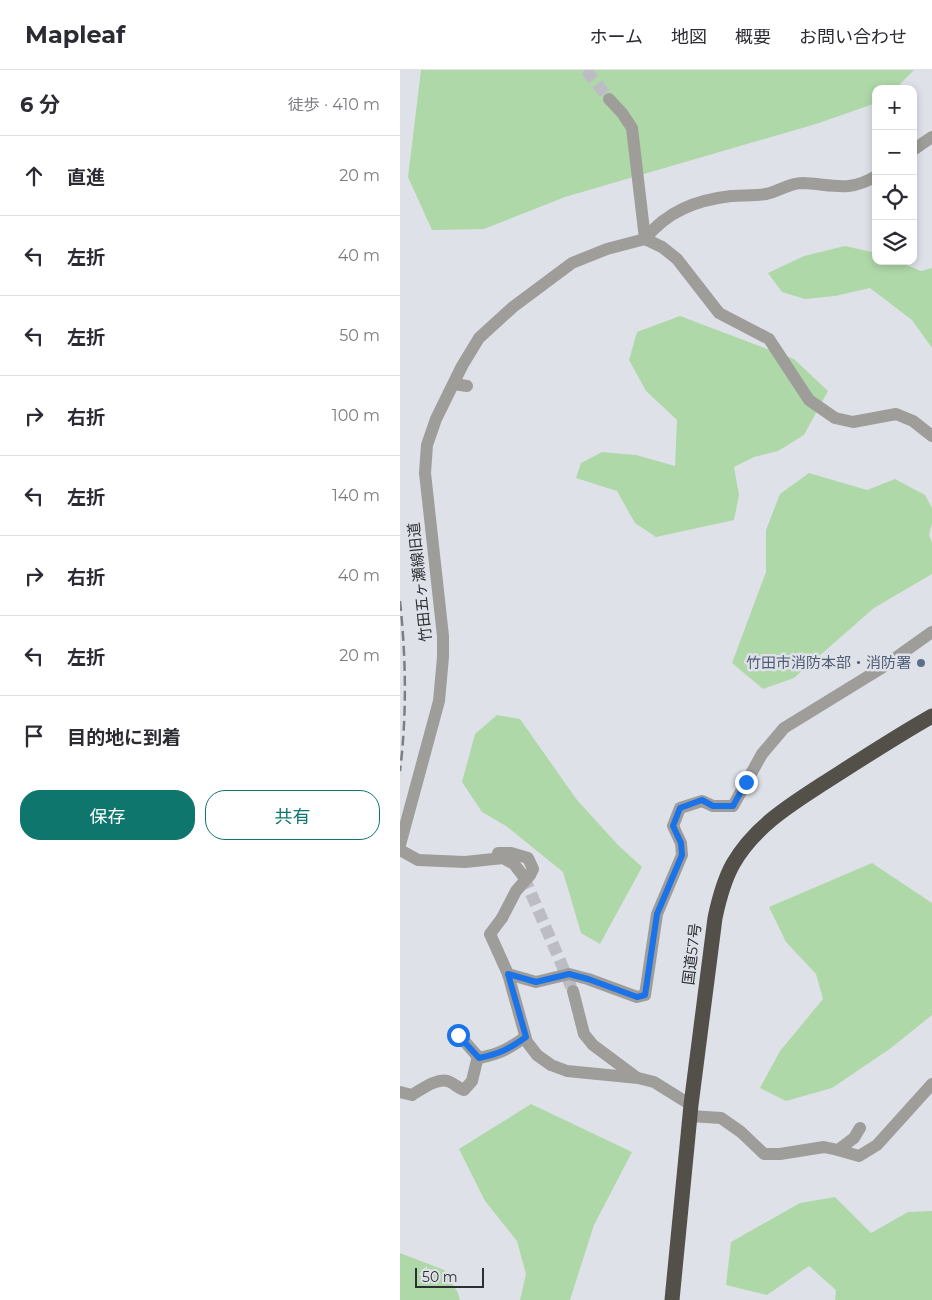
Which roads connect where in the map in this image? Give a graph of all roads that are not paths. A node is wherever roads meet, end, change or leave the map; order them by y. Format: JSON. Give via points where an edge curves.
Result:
{"nodes":[{"id":1,"x":609,"y":100,"type":"tunnel mouth"},
{"id":2,"x":932,"y":136,"type":"edge"},
{"id":3,"x":917,"y":147,"type":"edge"},
{"id":4,"x":872,"y":178,"type":"edge"},
{"id":5,"x":645,"y":238,"type":"junction"},
{"id":6,"x":454,"y":384,"type":"junction"},
{"id":7,"x":467,"y":386,"type":"dead end"},
{"id":8,"x":932,"y":436,"type":"edge"},
{"id":9,"x":932,"y":632,"type":"edge"},
{"id":10,"x":932,"y":716,"type":"edge"},
{"id":11,"x":400,"y":845,"type":"edge"},
{"id":12,"x":400,"y":850,"type":"edge"},
{"id":13,"x":508,"y":974,"type":"junction"},
{"id":14,"x":573,"y":991,"type":"tunnel mouth"},
{"id":15,"x":458,"y":1035,"type":"dead end"},
{"id":16,"x":526,"y":1037,"type":"junction"},
{"id":17,"x":478,"y":1056,"type":"junction"},
{"id":18,"x":638,"y":1078,"type":"junction"},
{"id":19,"x":932,"y":1084,"type":"edge"},
{"id":20,"x":400,"y":1092,"type":"edge"},
{"id":21,"x":690,"y":1110,"type":"junction"},
{"id":22,"x":860,"y":1128,"type":"dead end"},
{"id":23,"x":838,"y":1150,"type":"junction"},
{"id":24,"x":672,"y":1300,"type":"edge"}],
"edges":[{"from":1,"to":5,"type":"street","via":[[632,128]]},
{"from":2,"to":3,"type":"street"},
{"from":4,"to":5,"type":"street","via":[[857,186],[800,183],[766,194],[705,201],[667,217]]},
{"from":5,"to":6,"type":"street","name":"竹田五ヶ瀬線旧道","via":[[572,263],[513,306],[479,338]]},
{"from":5,"to":8,"type":"street","via":[[678,258],[719,313],[769,339],[809,400],[835,418],[853,422],[896,414],[912,420]]},
{"from":6,"to":7,"type":"street"},
{"from":6,"to":11,"type":"street","name":"竹田五ヶ瀬線旧道","via":[[433,427],[425,473],[443,636],[439,701]]},
{"from":9,"to":13,"type":"street","via":[[880,669],[784,728],[762,754],[733,806],[713,806],[702,800],[680,808],[673,826],[681,843],[682,855],[657,914],[645,995],[637,997],[569,974],[536,982]]},
{"from":10,"to":21,"type":"highway","name":"国道57号","via":[[787,808],[752,838],[734,863],[714,918]]},
{"from":12,"to":13,"type":"street","bridge":true,"via":[[418,860],[465,862],[488,860],[488,854],[511,853],[528,858],[533,869],[490,934]]},
{"from":13,"to":16,"type":"street"},
{"from":14,"to":18,"type":"street","via":[[584,1034],[593,1045]]},
{"from":15,"to":17,"type":"street"},
{"from":16,"to":17,"type":"street","via":[[497,1055]]},
{"from":16,"to":18,"type":"street","via":[[537,1055],[567,1071]]},
{"from":17,"to":20,"type":"street","via":[[472,1082],[464,1090],[449,1081],[440,1080],[412,1095]]},
{"from":18,"to":21,"type":"street","via":[[654,1082]]},
{"from":19,"to":23,"type":"street","via":[[877,1145],[859,1156]]},
{"from":21,"to":23,"type":"street","via":[[722,1118],[764,1154],[824,1147]]},
{"from":21,"to":24,"type":"highway","name":"国道57号"},
{"from":22,"to":23,"type":"street","via":[[854,1138]]}]}
